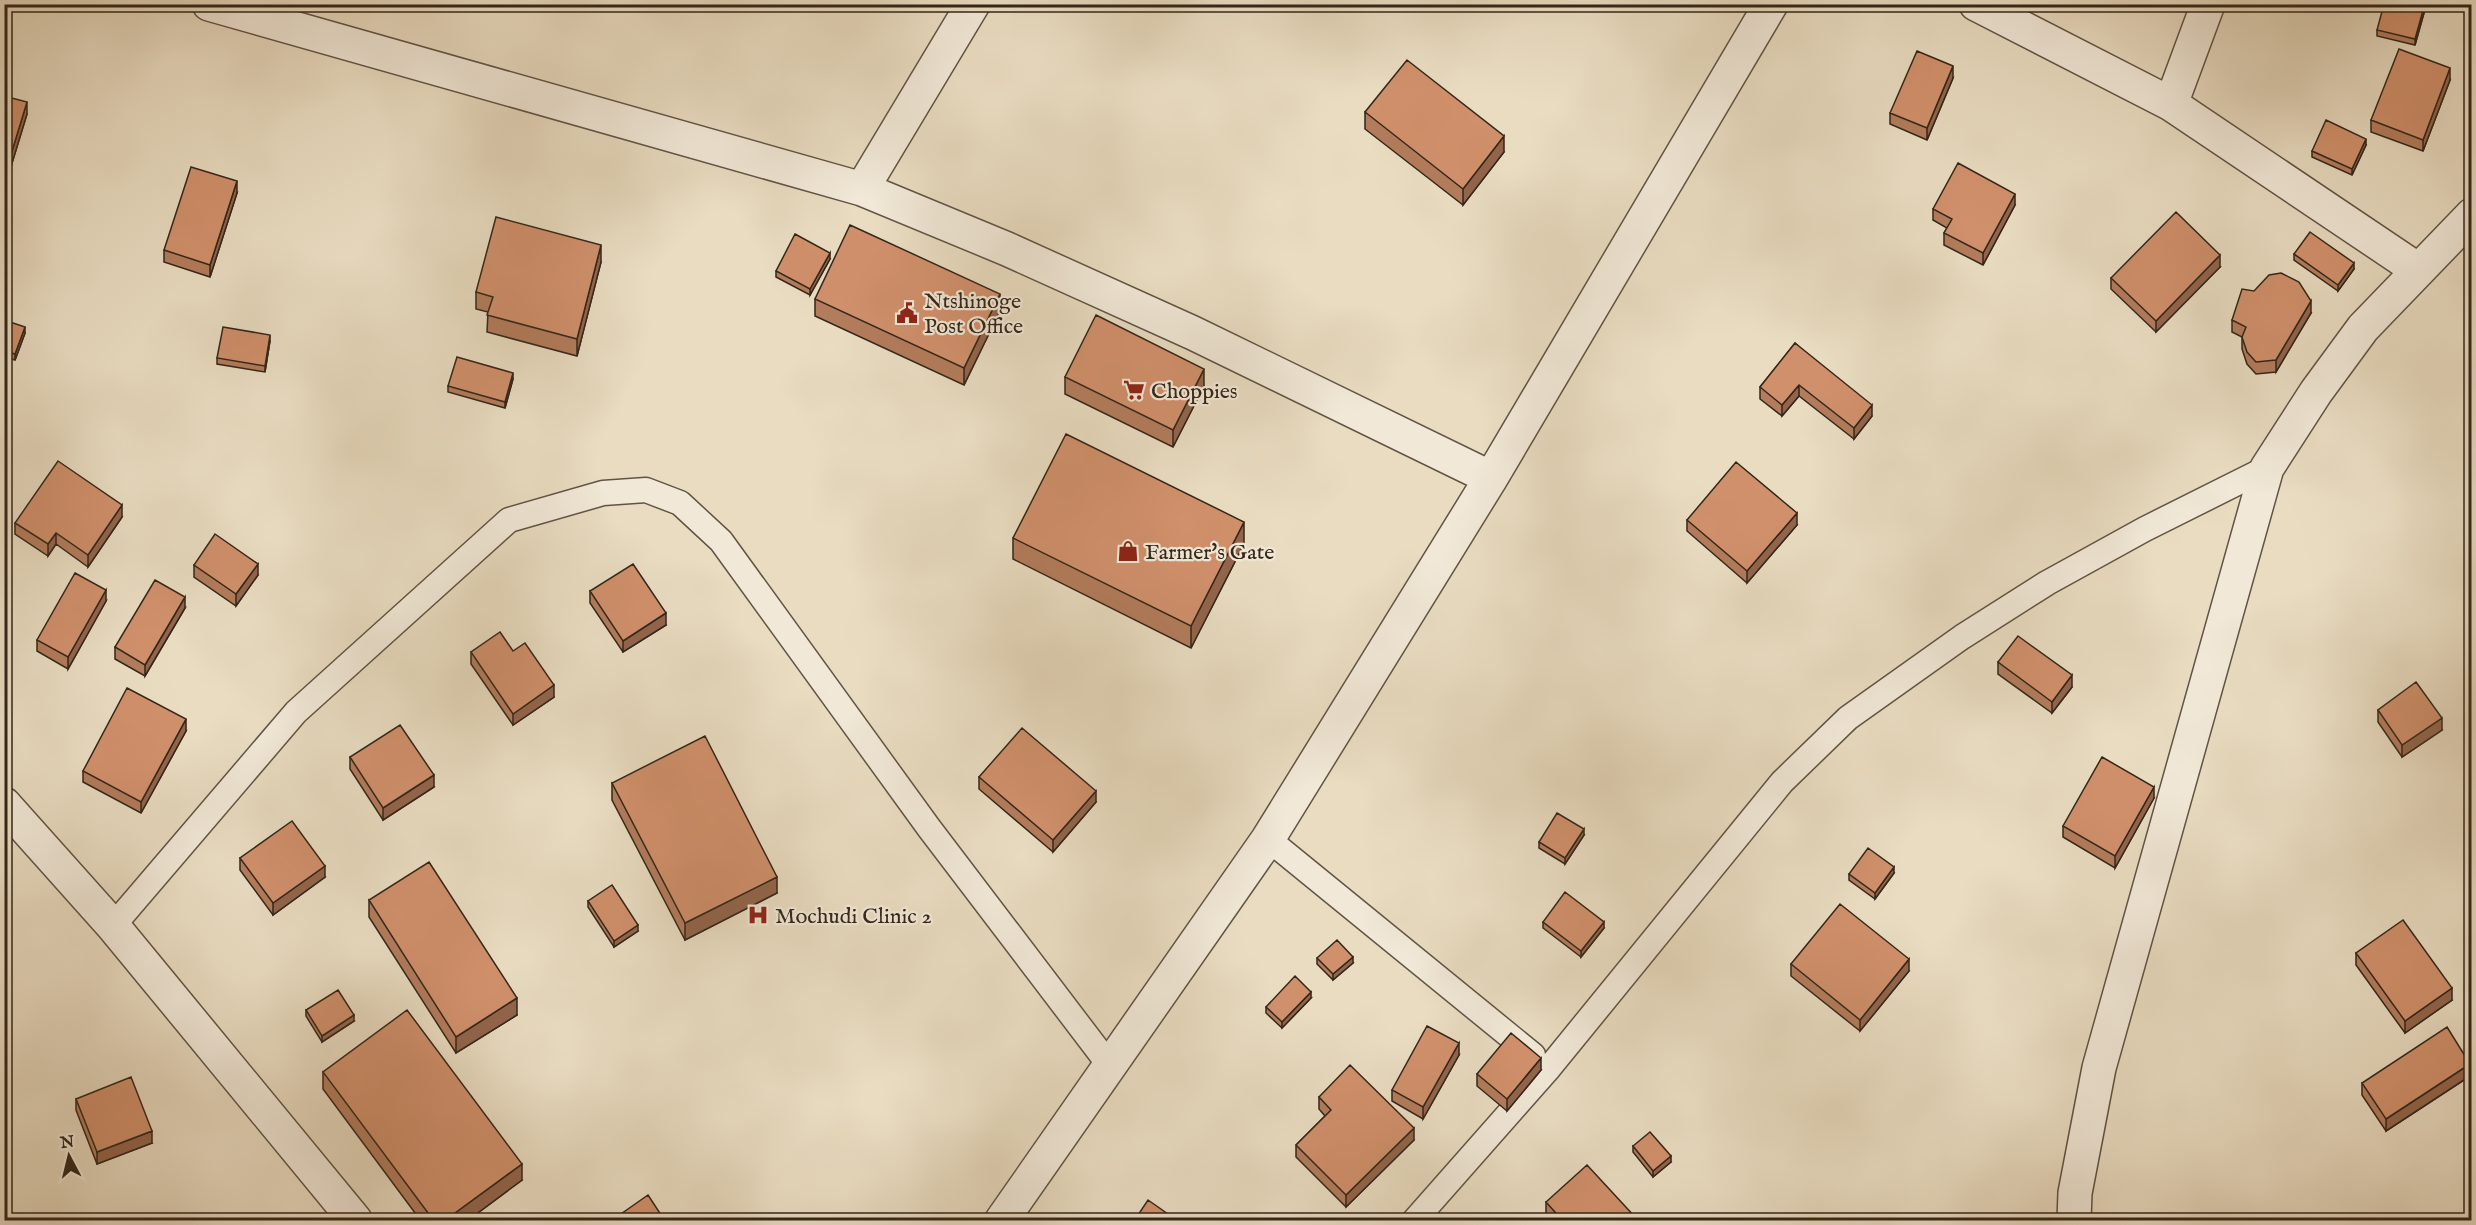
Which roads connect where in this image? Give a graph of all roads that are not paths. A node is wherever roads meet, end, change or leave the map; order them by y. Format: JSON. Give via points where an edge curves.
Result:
{"nodes":[{"id":1,"x":209,"y":4,"type":"edge"},
{"id":2,"x":973,"y":4,"type":"edge"},
{"id":3,"x":1771,"y":4,"type":"edge"},
{"id":4,"x":1976,"y":4,"type":"edge"},
{"id":5,"x":2208,"y":4,"type":"edge"},
{"id":6,"x":2171,"y":104,"type":"junction"},
{"id":7,"x":862,"y":189,"type":"junction"},
{"id":8,"x":2472,"y":215,"type":"edge"},
{"id":9,"x":2418,"y":270,"type":"junction"},
{"id":10,"x":2267,"y":468,"type":"junction"},
{"id":11,"x":1491,"y":478,"type":"junction"},
{"id":12,"x":4,"y":804,"type":"edge"},
{"id":13,"x":1268,"y":839,"type":"junction"},
{"id":14,"x":113,"y":926,"type":"junction"},
{"id":15,"x":1110,"y":1066,"type":"junction"},
{"id":16,"x":1549,"y":1068,"type":"junction"},
{"id":17,"x":355,"y":1221,"type":"edge"},
{"id":18,"x":1002,"y":1221,"type":"edge"},
{"id":19,"x":1415,"y":1221,"type":"edge"},
{"id":20,"x":2074,"y":1221,"type":"edge"}],
"edges":[{"from":1,"to":7,"type":"street"},
{"from":2,"to":7,"type":"street"},
{"from":3,"to":11,"type":"street"},
{"from":4,"to":6,"type":"street"},
{"from":5,"to":6,"type":"street"},
{"from":6,"to":9,"type":"street"},
{"from":7,"to":11,"type":"street","via":[[1193,333]]},
{"from":8,"to":9,"type":"street"},
{"from":9,"to":10,"type":"street","via":[[2363,328]]},
{"from":10,"to":16,"type":"lane","via":[[2047,583],[1962,637],[1848,718],[1782,782]]},
{"from":10,"to":20,"type":"street","via":[[2099,1068],[2075,1193]]},
{"from":11,"to":13,"type":"street"},
{"from":12,"to":14,"type":"street"},
{"from":13,"to":15,"type":"street"},
{"from":13,"to":16,"type":"lane"},
{"from":14,"to":15,"type":"lane","via":[[296,712],[508,520],[603,493],[646,490],[680,503],[721,541],[928,828]]},
{"from":14,"to":17,"type":"street"},
{"from":15,"to":18,"type":"street"},
{"from":16,"to":19,"type":"lane"}]}
